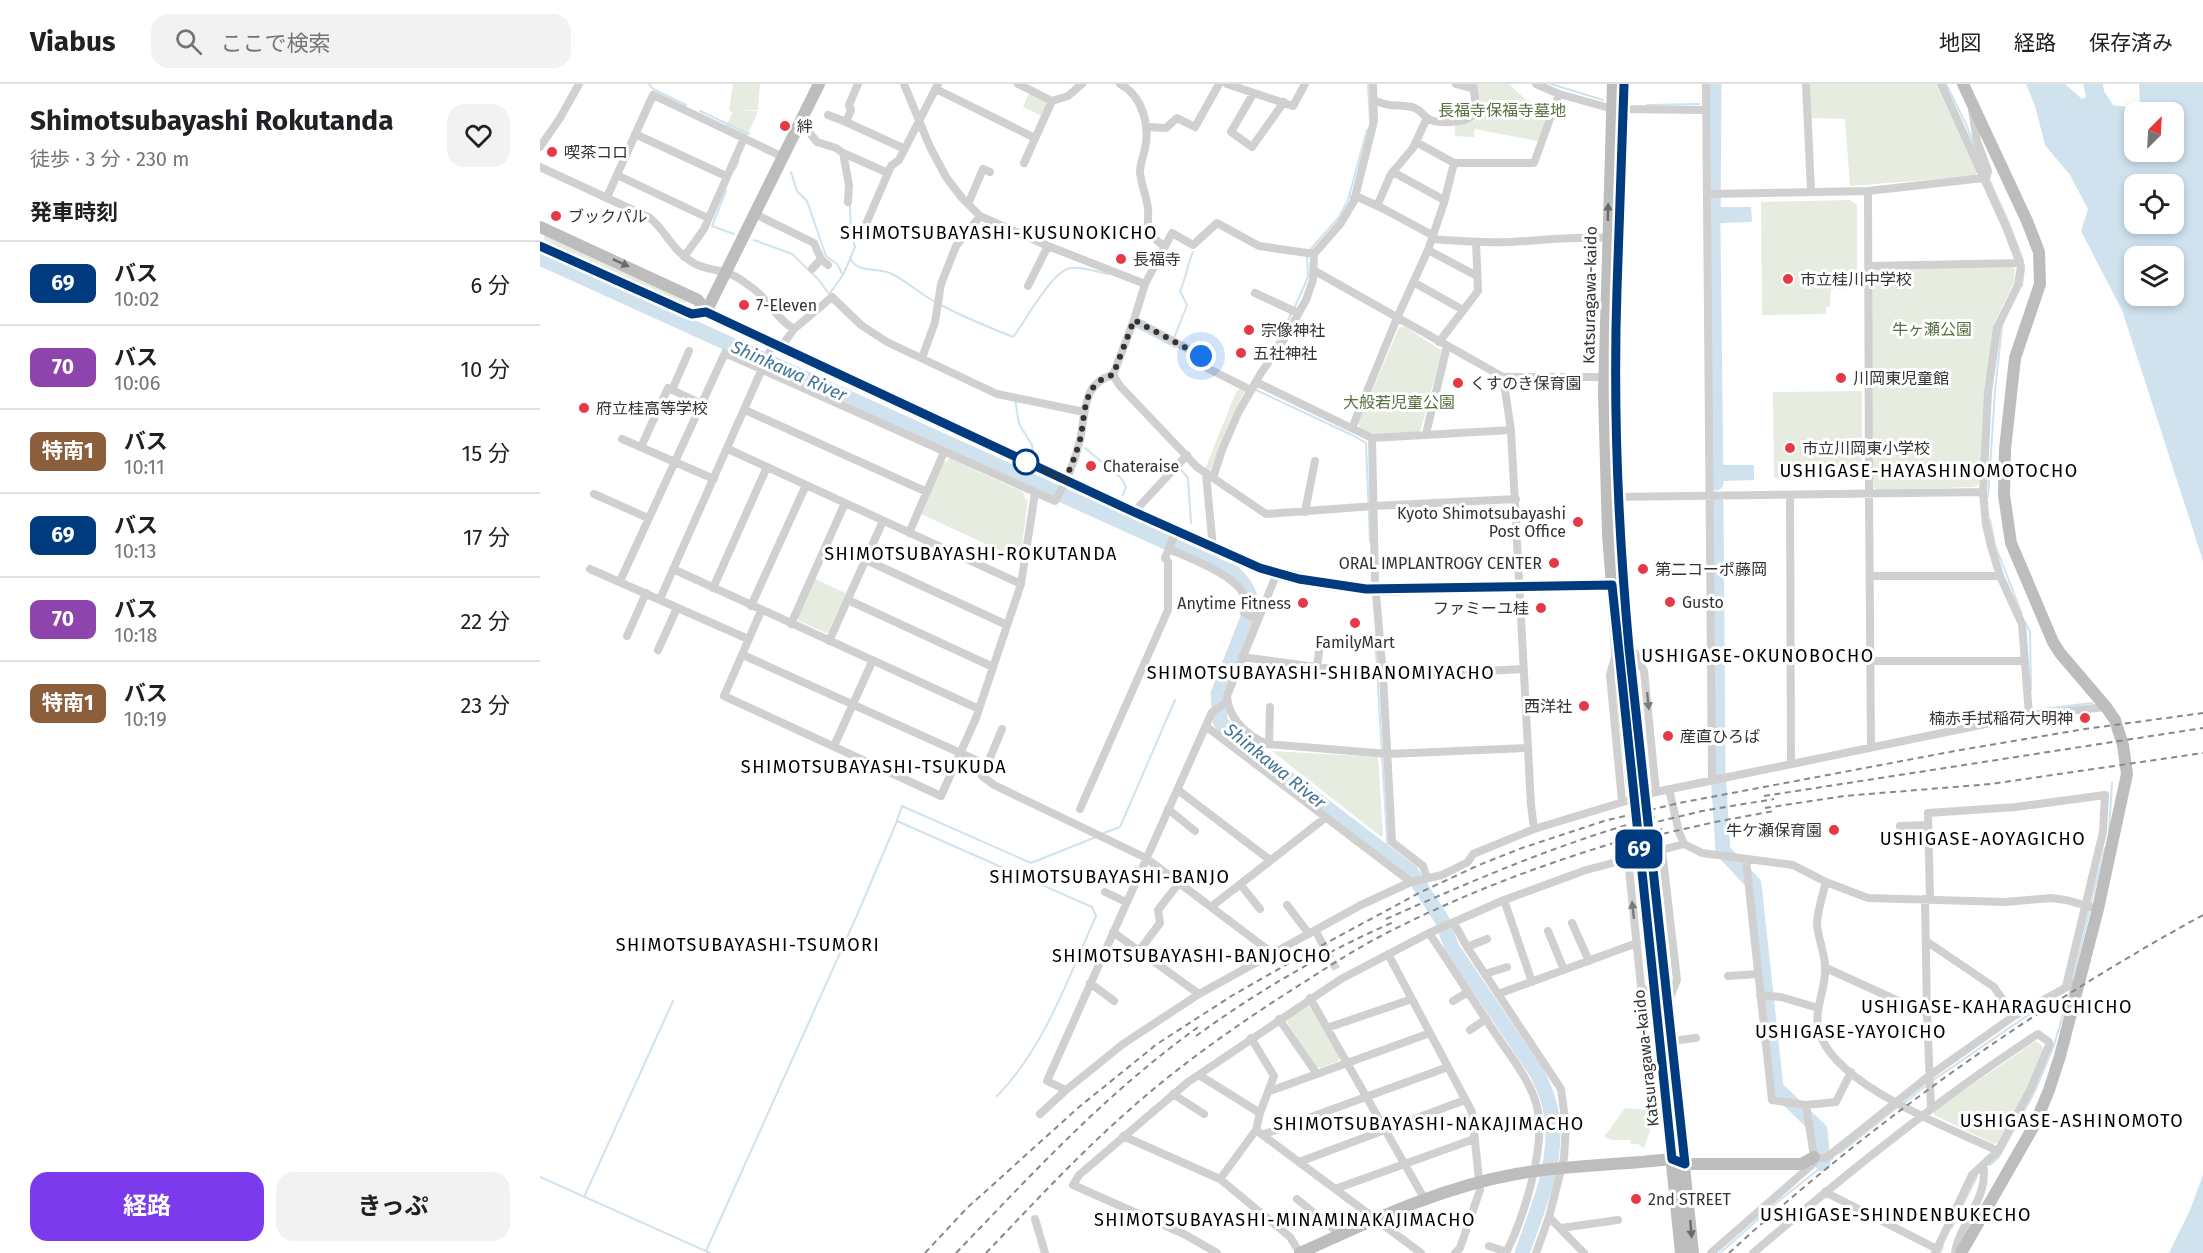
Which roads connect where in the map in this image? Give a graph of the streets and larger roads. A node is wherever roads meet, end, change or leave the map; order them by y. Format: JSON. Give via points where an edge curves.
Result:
{"nodes":[{"id":1,"x":819,"y":84,"type":"edge"},
{"id":2,"x":858,"y":84,"type":"edge"},
{"id":3,"x":904,"y":84,"type":"edge"},
{"id":4,"x":1018,"y":84,"type":"edge"},
{"id":5,"x":1082,"y":84,"type":"edge"},
{"id":6,"x":1120,"y":84,"type":"edge"},
{"id":7,"x":1218,"y":84,"type":"edge"},
{"id":8,"x":1227,"y":84,"type":"edge"},
{"id":9,"x":1305,"y":84,"type":"edge"},
{"id":10,"x":1373,"y":84,"type":"edge"},
{"id":11,"x":1456,"y":84,"type":"edge"},
{"id":12,"x":1536,"y":84,"type":"edge"},
{"id":13,"x":1613,"y":84,"type":"edge"},
{"id":14,"x":1624,"y":84,"type":"edge"},
{"id":15,"x":1706,"y":84,"type":"edge"},
{"id":16,"x":1806,"y":84,"type":"edge"},
{"id":17,"x":1941,"y":84,"type":"edge"},
{"id":18,"x":1963,"y":84,"type":"edge"},
{"id":19,"x":576,"y":85,"type":"edge"},
{"id":20,"x":1473,"y":86,"type":"edge"},
{"id":21,"x":937,"y":87,"type":"edge"},
{"id":22,"x":1253,"y":94,"type":"junction"},
{"id":23,"x":1559,"y":94,"type":"junction"},
{"id":24,"x":1374,"y":100,"type":"junction"},
{"id":25,"x":1971,"y":100,"type":"junction"},
{"id":26,"x":1052,"y":101,"type":"junction"},
{"id":27,"x":1284,"y":102,"type":"junction"},
{"id":28,"x":1618,"y":110,"type":"junction"},
{"id":29,"x":1706,"y":110,"type":"junction"},
{"id":30,"x":828,"y":115,"type":"dead end"},
{"id":31,"x":1427,"y":118,"type":"junction"},
{"id":32,"x":920,"y":120,"type":"junction"},
{"id":33,"x":801,"y":122,"type":"junction"},
{"id":34,"x":846,"y":122,"type":"junction"},
{"id":35,"x":1147,"y":127,"type":"junction"},
{"id":36,"x":635,"y":134,"type":"junction"},
{"id":37,"x":744,"y":138,"type":"junction"},
{"id":38,"x":1035,"y":138,"type":"junction"},
{"id":39,"x":1416,"y":142,"type":"junction"},
{"id":40,"x":540,"y":147,"type":"edge"},
{"id":41,"x":905,"y":149,"type":"junction"},
{"id":42,"x":843,"y":153,"type":"junction"},
{"id":43,"x":783,"y":157,"type":"junction"},
{"id":44,"x":1024,"y":163,"type":"dead end"},
{"id":45,"x":1454,"y":163,"type":"junction"},
{"id":46,"x":540,"y":167,"type":"edge"},
{"id":47,"x":990,"y":172,"type":"dead end"},
{"id":48,"x":1393,"y":172,"type":"junction"},
{"id":49,"x":888,"y":173,"type":"junction"},
{"id":50,"x":617,"y":175,"type":"junction"},
{"id":51,"x":1986,"y":175,"type":"junction"},
{"id":52,"x":726,"y":176,"type":"junction"},
{"id":53,"x":1811,"y":191,"type":"junction"},
{"id":54,"x":1868,"y":191,"type":"junction"},
{"id":55,"x":1712,"y":193,"type":"junction"},
{"id":56,"x":1353,"y":195,"type":"junction"},
{"id":57,"x":607,"y":197,"type":"junction"},
{"id":58,"x":1444,"y":200,"type":"junction"},
{"id":59,"x":848,"y":202,"type":"dead end"},
{"id":60,"x":968,"y":204,"type":"junction"},
{"id":61,"x":1377,"y":206,"type":"junction"},
{"id":62,"x":755,"y":214,"type":"junction"},
{"id":63,"x":980,"y":216,"type":"junction"},
{"id":64,"x":708,"y":218,"type":"junction"},
{"id":65,"x":866,"y":224,"type":"dead end"},
{"id":66,"x":540,"y":227,"type":"edge"},
{"id":67,"x":1432,"y":237,"type":"junction"},
{"id":68,"x":1614,"y":238,"type":"junction"},
{"id":69,"x":1476,"y":242,"type":"junction"},
{"id":70,"x":540,"y":246,"type":"edge"},
{"id":71,"x":1048,"y":246,"type":"junction"},
{"id":72,"x":1164,"y":246,"type":"junction"},
{"id":73,"x":1428,"y":250,"type":"junction"},
{"id":74,"x":1314,"y":254,"type":"junction"},
{"id":75,"x":684,"y":257,"type":"junction"},
{"id":76,"x":2019,"y":264,"type":"junction"},
{"id":77,"x":1869,"y":266,"type":"junction"},
{"id":78,"x":812,"y":269,"type":"dead end"},
{"id":79,"x":1315,"y":271,"type":"junction"},
{"id":80,"x":726,"y":272,"type":"junction"},
{"id":81,"x":1477,"y":276,"type":"junction"},
{"id":82,"x":1415,"y":283,"type":"junction"},
{"id":83,"x":1145,"y":284,"type":"junction"},
{"id":84,"x":1028,"y":286,"type":"dead end"},
{"id":85,"x":1255,"y":293,"type":"dead end"},
{"id":86,"x":1463,"y":310,"type":"junction"},
{"id":87,"x":706,"y":312,"type":"junction"},
{"id":88,"x":1298,"y":313,"type":"junction"},
{"id":89,"x":1397,"y":318,"type":"junction"},
{"id":90,"x":1134,"y":320,"type":"junction"},
{"id":91,"x":794,"y":329,"type":"junction"},
{"id":92,"x":1443,"y":344,"type":"junction"},
{"id":93,"x":777,"y":346,"type":"junction"},
{"id":94,"x":689,"y":351,"type":"dead end"},
{"id":95,"x":922,"y":358,"type":"junction"},
{"id":96,"x":765,"y":364,"type":"junction"},
{"id":97,"x":1113,"y":375,"type":"junction"},
{"id":98,"x":1503,"y":377,"type":"junction"},
{"id":99,"x":1610,"y":377,"type":"junction"},
{"id":100,"x":1253,"y":386,"type":"junction"},
{"id":101,"x":672,"y":390,"type":"junction"},
{"id":102,"x":702,"y":404,"type":"junction"},
{"id":103,"x":745,"y":410,"type":"junction"},
{"id":104,"x":1084,"y":412,"type":"junction"},
{"id":105,"x":1352,"y":428,"type":"junction"},
{"id":106,"x":1511,"y":430,"type":"junction"},
{"id":107,"x":1426,"y":434,"type":"junction"},
{"id":108,"x":1372,"y":438,"type":"junction"},
{"id":109,"x":622,"y":439,"type":"dead end"},
{"id":110,"x":641,"y":447,"type":"junction"},
{"id":111,"x":728,"y":449,"type":"junction"},
{"id":112,"x":944,"y":452,"type":"junction"},
{"id":113,"x":1186,"y":455,"type":"junction"},
{"id":114,"x":675,"y":461,"type":"junction"},
{"id":115,"x":1315,"y":461,"type":"dead end"},
{"id":116,"x":767,"y":467,"type":"junction"},
{"id":117,"x":1210,"y":476,"type":"junction"},
{"id":118,"x":714,"y":479,"type":"junction"},
{"id":119,"x":1063,"y":484,"type":"junction"},
{"id":120,"x":806,"y":485,"type":"junction"},
{"id":121,"x":927,"y":492,"type":"junction"},
{"id":122,"x":1983,"y":492,"type":"junction"},
{"id":123,"x":1035,"y":493,"type":"junction"},
{"id":124,"x":594,"y":494,"type":"dead end"},
{"id":125,"x":1869,"y":494,"type":"junction"},
{"id":126,"x":1790,"y":495,"type":"junction"},
{"id":127,"x":1709,"y":496,"type":"junction"},
{"id":128,"x":1613,"y":497,"type":"junction"},
{"id":129,"x":1516,"y":499,"type":"junction"},
{"id":130,"x":845,"y":503,"type":"junction"},
{"id":131,"x":1370,"y":506,"type":"junction"},
{"id":132,"x":1134,"y":512,"type":"junction"},
{"id":133,"x":1305,"y":512,"type":"junction"},
{"id":134,"x":648,"y":518,"type":"junction"},
{"id":135,"x":883,"y":521,"type":"junction"},
{"id":136,"x":909,"y":533,"type":"junction"},
{"id":137,"x":1172,"y":540,"type":"junction"},
{"id":138,"x":1213,"y":548,"type":"junction"},
{"id":139,"x":866,"y":560,"type":"junction"},
{"id":140,"x":590,"y":569,"type":"dead end"},
{"id":141,"x":673,"y":569,"type":"junction"},
{"id":142,"x":1277,"y":573,"type":"junction"},
{"id":143,"x":1871,"y":576,"type":"junction"},
{"id":144,"x":2000,"y":576,"type":"junction"},
{"id":145,"x":620,"y":581,"type":"junction"},
{"id":146,"x":1021,"y":584,"type":"junction"},
{"id":147,"x":1617,"y":584,"type":"junction"},
{"id":148,"x":1521,"y":586,"type":"junction"},
{"id":149,"x":713,"y":588,"type":"junction"},
{"id":150,"x":1376,"y":590,"type":"junction"},
{"id":151,"x":646,"y":593,"type":"junction"},
{"id":152,"x":660,"y":599,"type":"junction"},
{"id":153,"x":848,"y":600,"type":"junction"},
{"id":154,"x":751,"y":606,"type":"junction"},
{"id":155,"x":677,"y":608,"type":"junction"},
{"id":156,"x":761,"y":611,"type":"junction"},
{"id":157,"x":1258,"y":619,"type":"junction"},
{"id":158,"x":791,"y":624,"type":"junction"},
{"id":159,"x":1007,"y":625,"type":"junction"},
{"id":160,"x":627,"y":636,"type":"dead end"},
{"id":161,"x":1321,"y":637,"type":"dead end"},
{"id":162,"x":748,"y":639,"type":"junction"},
{"id":163,"x":829,"y":641,"type":"junction"},
{"id":164,"x":1623,"y":648,"type":"junction"},
{"id":165,"x":658,"y":650,"type":"dead end"},
{"id":166,"x":743,"y":654,"type":"junction"},
{"id":167,"x":1242,"y":657,"type":"junction"},
{"id":168,"x":1872,"y":661,"type":"junction"},
{"id":169,"x":2025,"y":661,"type":"junction"},
{"id":170,"x":872,"y":662,"type":"junction"},
{"id":171,"x":993,"y":667,"type":"junction"},
{"id":172,"x":1317,"y":667,"type":"junction"},
{"id":173,"x":1524,"y":669,"type":"junction"},
{"id":174,"x":1383,"y":676,"type":"junction"},
{"id":175,"x":1227,"y":702,"type":"junction"},
{"id":176,"x":853,"y":704,"type":"junction"},
{"id":177,"x":1270,"y":707,"type":"dead end"},
{"id":178,"x":2099,"y":707,"type":"junction"},
{"id":179,"x":979,"y":710,"type":"junction"},
{"id":180,"x":2029,"y":716,"type":"junction"},
{"id":181,"x":1207,"y":727,"type":"junction"},
{"id":182,"x":1002,"y":729,"type":"dead end"},
{"id":183,"x":1269,"y":744,"type":"junction"},
{"id":184,"x":834,"y":746,"type":"junction"},
{"id":185,"x":1872,"y":747,"type":"junction"},
{"id":186,"x":1528,"y":748,"type":"junction"},
{"id":187,"x":960,"y":753,"type":"junction"},
{"id":188,"x":1388,"y":754,"type":"junction"},
{"id":189,"x":1791,"y":763,"type":"junction"},
{"id":190,"x":987,"y":765,"type":"junction"},
{"id":191,"x":1716,"y":779,"type":"junction"},
{"id":192,"x":1670,"y":789,"type":"junction"},
{"id":193,"x":1178,"y":790,"type":"junction"},
{"id":194,"x":1644,"y":792,"type":"junction"},
{"id":195,"x":1622,"y":801,"type":"junction"},
{"id":196,"x":1080,"y":809,"type":"dead end"},
{"id":197,"x":1168,"y":809,"type":"junction"},
{"id":198,"x":1325,"y":818,"type":"junction"},
{"id":199,"x":1928,"y":825,"type":"junction"},
{"id":200,"x":1900,"y":826,"type":"dead end"},
{"id":201,"x":1534,"y":829,"type":"junction"},
{"id":202,"x":1195,"y":831,"type":"dead end"},
{"id":203,"x":1684,"y":844,"type":"junction"},
{"id":204,"x":1646,"y":857,"type":"junction"},
{"id":205,"x":1146,"y":858,"type":"junction"},
{"id":206,"x":1270,"y":860,"type":"junction"},
{"id":207,"x":1745,"y":860,"type":"junction"},
{"id":208,"x":1427,"y":878,"type":"junction"},
{"id":209,"x":1411,"y":882,"type":"junction"},
{"id":210,"x":1826,"y":882,"type":"junction"},
{"id":211,"x":1179,"y":883,"type":"junction"},
{"id":212,"x":1240,"y":884,"type":"junction"},
{"id":213,"x":1105,"y":892,"type":"dead end"},
{"id":214,"x":1927,"y":899,"type":"junction"},
{"id":215,"x":1504,"y":900,"type":"junction"},
{"id":216,"x":1126,"y":902,"type":"junction"},
{"id":217,"x":1287,"y":905,"type":"dead end"},
{"id":218,"x":2092,"y":907,"type":"junction"},
{"id":219,"x":1211,"y":908,"type":"junction"},
{"id":220,"x":1260,"y":909,"type":"dead end"},
{"id":221,"x":1454,"y":923,"type":"junction"},
{"id":222,"x":1572,"y":923,"type":"dead end"},
{"id":223,"x":1548,"y":931,"type":"dead end"},
{"id":224,"x":1113,"y":932,"type":"junction"},
{"id":225,"x":1312,"y":932,"type":"junction"},
{"id":226,"x":1429,"y":933,"type":"junction"},
{"id":227,"x":1487,"y":939,"type":"dead end"},
{"id":228,"x":1321,"y":941,"type":"tunnel mouth"},
{"id":229,"x":1926,"y":941,"type":"junction"},
{"id":230,"x":1637,"y":943,"type":"junction"},
{"id":231,"x":1467,"y":947,"type":"junction"},
{"id":232,"x":1139,"y":951,"type":"junction"},
{"id":233,"x":1272,"y":954,"type":"junction"},
{"id":234,"x":1388,"y":954,"type":"junction"},
{"id":235,"x":1589,"y":961,"type":"junction"},
{"id":236,"x":1506,"y":967,"type":"dead end"},
{"id":237,"x":1826,"y":968,"type":"junction"},
{"id":238,"x":1564,"y":970,"type":"junction"},
{"id":239,"x":1485,"y":974,"type":"junction"},
{"id":240,"x":1758,"y":974,"type":"junction"},
{"id":241,"x":1728,"y":976,"type":"dead end"},
{"id":242,"x":2078,"y":981,"type":"junction"},
{"id":243,"x":1532,"y":982,"type":"junction"},
{"id":244,"x":1090,"y":983,"type":"junction"},
{"id":245,"x":2066,"y":987,"type":"junction"},
{"id":246,"x":1468,"y":992,"type":"junction"},
{"id":247,"x":1199,"y":994,"type":"junction"},
{"id":248,"x":1498,"y":994,"type":"junction"},
{"id":249,"x":1760,"y":995,"type":"junction"},
{"id":250,"x":1310,"y":998,"type":"junction"},
{"id":251,"x":1412,"y":999,"type":"junction"},
{"id":252,"x":1114,"y":1001,"type":"dead end"},
{"id":253,"x":1454,"y":1001,"type":"dead end"},
{"id":254,"x":1662,"y":1004,"type":"junction"},
{"id":255,"x":1818,"y":1008,"type":"junction"},
{"id":256,"x":1927,"y":1014,"type":"junction"},
{"id":257,"x":2014,"y":1016,"type":"junction"},
{"id":258,"x":1279,"y":1019,"type":"junction"},
{"id":259,"x":1486,"y":1019,"type":"junction"},
{"id":260,"x":1327,"y":1028,"type":"junction"},
{"id":261,"x":1470,"y":1030,"type":"dead end"},
{"id":262,"x":1430,"y":1033,"type":"junction"},
{"id":263,"x":1251,"y":1038,"type":"junction"},
{"id":264,"x":1696,"y":1038,"type":"dead end"},
{"id":265,"x":1671,"y":1041,"type":"junction"},
{"id":266,"x":1347,"y":1063,"type":"junction"},
{"id":267,"x":1448,"y":1067,"type":"junction"},
{"id":268,"x":1851,"y":1072,"type":"junction"},
{"id":269,"x":1317,"y":1074,"type":"junction"},
{"id":270,"x":1199,"y":1075,"type":"junction"},
{"id":271,"x":1929,"y":1076,"type":"junction"},
{"id":272,"x":1066,"y":1090,"type":"junction"},
{"id":273,"x":1270,"y":1091,"type":"junction"},
{"id":274,"x":1173,"y":1094,"type":"junction"},
{"id":275,"x":1366,"y":1097,"type":"junction"},
{"id":276,"x":1466,"y":1100,"type":"junction"},
{"id":277,"x":1898,"y":1103,"type":"junction"},
{"id":278,"x":1806,"y":1105,"type":"junction"},
{"id":279,"x":1931,"y":1108,"type":"junction"},
{"id":280,"x":1260,"y":1113,"type":"junction"},
{"id":281,"x":1040,"y":1114,"type":"dead end"},
{"id":282,"x":1204,"y":1114,"type":"dead end"},
{"id":283,"x":1922,"y":1115,"type":"junction"},
{"id":284,"x":1538,"y":1120,"type":"junction"},
{"id":285,"x":1495,"y":1126,"type":"dead end"},
{"id":286,"x":1385,"y":1130,"type":"junction"},
{"id":287,"x":1259,"y":1133,"type":"junction"},
{"id":288,"x":1123,"y":1136,"type":"junction"},
{"id":289,"x":1474,"y":1138,"type":"junction"},
{"id":290,"x":1998,"y":1151,"type":"junction"},
{"id":291,"x":1819,"y":1157,"type":"junction"},
{"id":292,"x":1672,"y":1159,"type":"junction"},
{"id":293,"x":1299,"y":1162,"type":"junction"},
{"id":294,"x":1404,"y":1164,"type":"junction"},
{"id":295,"x":1685,"y":1164,"type":"junction"},
{"id":296,"x":1983,"y":1165,"type":"junction"},
{"id":297,"x":1557,"y":1170,"type":"junction"},
{"id":298,"x":1537,"y":1172,"type":"junction"},
{"id":299,"x":1220,"y":1179,"type":"junction"},
{"id":300,"x":1479,"y":1182,"type":"junction"},
{"id":301,"x":1335,"y":1189,"type":"junction"},
{"id":302,"x":1825,"y":1192,"type":"junction"},
{"id":303,"x":1424,"y":1198,"type":"junction"},
{"id":304,"x":1297,"y":1199,"type":"dead end"},
{"id":305,"x":1549,"y":1216,"type":"junction"},
{"id":306,"x":1035,"y":1219,"type":"dead end"},
{"id":307,"x":1375,"y":1219,"type":"junction"},
{"id":308,"x":1618,"y":1220,"type":"dead end"},
{"id":309,"x":1561,"y":1228,"type":"junction"},
{"id":310,"x":1341,"y":1235,"type":"junction"},
{"id":311,"x":1489,"y":1246,"type":"dead end"},
{"id":312,"x":1935,"y":1251,"type":"edge"},
{"id":313,"x":1506,"y":1252,"type":"edge"},
{"id":314,"x":1045,"y":1253,"type":"edge"},
{"id":315,"x":1217,"y":1253,"type":"edge"},
{"id":316,"x":1300,"y":1253,"type":"edge"},
{"id":317,"x":1420,"y":1253,"type":"edge"},
{"id":318,"x":1455,"y":1253,"type":"edge"},
{"id":319,"x":1536,"y":1253,"type":"edge"},
{"id":320,"x":1584,"y":1253,"type":"edge"},
{"id":321,"x":1681,"y":1253,"type":"edge"},
{"id":322,"x":1694,"y":1253,"type":"edge"},
{"id":323,"x":1711,"y":1253,"type":"edge"},
{"id":324,"x":1754,"y":1253,"type":"edge"},
{"id":325,"x":1955,"y":1253,"type":"edge"},
{"id":326,"x":1961,"y":1253,"type":"edge"}],
"edges":[{"from":1,"to":33,"type":"street"},
{"from":2,"to":34,"type":"street"},
{"from":3,"to":32,"type":"street"},
{"from":4,"to":26,"type":"street"},
{"from":5,"to":26,"type":"street","via":[[1068,96]]},
{"from":6,"to":35,"type":"street","via":[[1136,97]]},
{"from":7,"to":35,"type":"street","via":[[1195,126],[1177,118],[1166,128]]},
{"from":8,"to":22,"type":"street"},
{"from":9,"to":27,"type":"street","via":[[1293,106]]},
{"from":10,"to":24,"type":"street"},
{"from":11,"to":20,"type":"street"},
{"from":12,"to":23,"type":"street"},
{"from":13,"to":28,"type":"street","name":"Katsuragawa-kaido"},
{"from":14,"to":28,"type":"street","name":"Katsuragawa-kaido"},
{"from":15,"to":29,"type":"street"},
{"from":16,"to":53,"type":"street"},
{"from":17,"to":51,"type":"street"},
{"from":18,"to":25,"type":"street"},
{"from":19,"to":40,"type":"street"},
{"from":20,"to":31,"type":"street","via":[[1475,109],[1471,118],[1444,122]]},
{"from":21,"to":32,"type":"street"},
{"from":21,"to":38,"type":"street"},
{"from":22,"to":27,"type":"street"},
{"from":22,"to":27,"type":"street","via":[[1231,132],[1252,147]]},
{"from":23,"to":28,"type":"street"},
{"from":23,"to":45,"type":"street","via":[[1534,163]]},
{"from":24,"to":31,"type":"street","via":[[1387,106],[1412,107]]},
{"from":24,"to":56,"type":"street","via":[[1374,121]]},
{"from":25,"to":51,"type":"street"},
{"from":25,"to":178,"type":"street","via":[[2027,221],[2041,268],[2037,296],[2015,358],[2009,402],[2004,495],[2011,543],[2053,642]]},
{"from":26,"to":38,"type":"street"},
{"from":28,"to":29,"type":"street"},
{"from":28,"to":68,"type":"street","name":"Katsuragawa-kaido"},
{"from":29,"to":55,"type":"street"},
{"from":30,"to":34,"type":"street"},
{"from":31,"to":39,"type":"street"},
{"from":32,"to":41,"type":"street"},
{"from":32,"to":60,"type":"street","via":[[945,177]]},
{"from":33,"to":42,"type":"street","via":[[817,142]]},
{"from":33,"to":43,"type":"street"},
{"from":34,"to":41,"type":"street"},
{"from":35,"to":72,"type":"street","via":[[1140,172],[1149,230]]},
{"from":36,"to":37,"type":"street","via":[[653,95]]},
{"from":36,"to":50,"type":"street"},
{"from":36,"to":52,"type":"street"},
{"from":37,"to":43,"type":"street"},
{"from":37,"to":52,"type":"street"},
{"from":38,"to":44,"type":"street"},
{"from":39,"to":45,"type":"street"},
{"from":39,"to":48,"type":"street"},
{"from":41,"to":49,"type":"street"},
{"from":42,"to":49,"type":"street"},
{"from":42,"to":59,"type":"street"},
{"from":43,"to":62,"type":"street"},
{"from":45,"to":58,"type":"street"},
{"from":46,"to":57,"type":"street"},
{"from":47,"to":60,"type":"street","via":[[983,169]]},
{"from":48,"to":58,"type":"street"},
{"from":48,"to":61,"type":"street"},
{"from":49,"to":65,"type":"street"},
{"from":50,"to":57,"type":"street"},
{"from":50,"to":64,"type":"street"},
{"from":51,"to":54,"type":"street"},
{"from":51,"to":76,"type":"street"},
{"from":52,"to":64,"type":"street"},
{"from":53,"to":54,"type":"street"},
{"from":53,"to":55,"type":"street"},
{"from":54,"to":77,"type":"street"},
{"from":55,"to":127,"type":"street"},
{"from":56,"to":61,"type":"street"},
{"from":56,"to":74,"type":"street","via":[[1348,213]]},
{"from":57,"to":75,"type":"street","via":[[659,225],[665,238]]},
{"from":58,"to":67,"type":"street"},
{"from":60,"to":63,"type":"street"},
{"from":61,"to":67,"type":"street"},
{"from":62,"to":78,"type":"street","via":[[814,243],[824,262]]},
{"from":62,"to":80,"type":"street"},
{"from":63,"to":71,"type":"street"},
{"from":63,"to":95,"type":"street","via":[[956,246],[941,284],[935,322]]},
{"from":64,"to":75,"type":"street"},
{"from":66,"to":87,"type":"street","one_way":true,"via":[[698,300]]},
{"from":67,"to":69,"type":"street"},
{"from":67,"to":73,"type":"street"},
{"from":68,"to":69,"type":"street"},
{"from":68,"to":99,"type":"street","name":"Katsuragawa-kaido","via":[[1617,288]]},
{"from":69,"to":81,"type":"street"},
{"from":70,"to":87,"type":"street","via":[[692,314]]},
{"from":71,"to":83,"type":"street"},
{"from":71,"to":84,"type":"street"},
{"from":72,"to":74,"type":"street","via":[[1172,233],[1193,245],[1217,223],[1259,246]]},
{"from":72,"to":83,"type":"street"},
{"from":73,"to":81,"type":"street"},
{"from":73,"to":82,"type":"street"},
{"from":74,"to":79,"type":"street"},
{"from":75,"to":80,"type":"street"},
{"from":76,"to":77,"type":"street"},
{"from":76,"to":122,"type":"street","via":[[2018,285],[1997,328],[1988,393]]},
{"from":77,"to":125,"type":"street"},
{"from":79,"to":88,"type":"street"},
{"from":79,"to":89,"type":"street"},
{"from":80,"to":87,"type":"street"},
{"from":80,"to":91,"type":"street","via":[[750,286]]},
{"from":81,"to":86,"type":"street","via":[[1478,291]]},
{"from":82,"to":86,"type":"street"},
{"from":82,"to":89,"type":"street"},
{"from":83,"to":90,"type":"street"},
{"from":85,"to":88,"type":"street"},
{"from":86,"to":92,"type":"street"},
{"from":87,"to":93,"type":"street"},
{"from":88,"to":100,"type":"street"},
{"from":89,"to":92,"type":"street"},
{"from":89,"to":105,"type":"street"},
{"from":90,"to":97,"type":"street"},
{"from":90,"to":100,"type":"street","via":[[1202,360],[1205,367]]},
{"from":91,"to":93,"type":"street"},
{"from":91,"to":95,"type":"street","via":[[832,297],[875,335]]},
{"from":92,"to":98,"type":"street"},
{"from":92,"to":107,"type":"street"},
{"from":93,"to":96,"type":"street"},
{"from":93,"to":119,"type":"street"},
{"from":94,"to":101,"type":"street"},
{"from":95,"to":104,"type":"street","via":[[997,394]]},
{"from":96,"to":102,"type":"street","via":[[725,353]]},
{"from":96,"to":103,"type":"street"},
{"from":96,"to":112,"type":"street"},
{"from":97,"to":104,"type":"street","via":[[1101,378],[1089,393]]},
{"from":97,"to":113,"type":"street"},
{"from":98,"to":99,"type":"street"},
{"from":98,"to":106,"type":"street"},
{"from":99,"to":128,"type":"street","name":"Katsuragawa-kaido"},
{"from":100,"to":105,"type":"street"},
{"from":100,"to":117,"type":"street"},
{"from":101,"to":102,"type":"street"},
{"from":101,"to":110,"type":"street","via":[[668,388]]},
{"from":102,"to":114,"type":"street"},
{"from":103,"to":111,"type":"street"},
{"from":103,"to":121,"type":"street"},
{"from":104,"to":119,"type":"street","via":[[1080,439]]},
{"from":105,"to":108,"type":"street"},
{"from":106,"to":107,"type":"street"},
{"from":106,"to":129,"type":"street"},
{"from":107,"to":108,"type":"street"},
{"from":108,"to":131,"type":"street"},
{"from":109,"to":110,"type":"street"},
{"from":110,"to":114,"type":"street"},
{"from":111,"to":116,"type":"street"},
{"from":111,"to":118,"type":"street"},
{"from":112,"to":121,"type":"street"},
{"from":112,"to":123,"type":"street"},
{"from":113,"to":117,"type":"street"},
{"from":113,"to":132,"type":"street"},
{"from":114,"to":118,"type":"street"},
{"from":114,"to":134,"type":"street"},
{"from":115,"to":133,"type":"street"},
{"from":116,"to":120,"type":"street"},
{"from":116,"to":149,"type":"street"},
{"from":117,"to":133,"type":"street","via":[[1266,514]]},
{"from":117,"to":138,"type":"street"},
{"from":118,"to":141,"type":"street"},
{"from":119,"to":123,"type":"street","via":[[1055,501]]},
{"from":119,"to":132,"type":"street"},
{"from":120,"to":130,"type":"street"},
{"from":120,"to":154,"type":"street"},
{"from":121,"to":136,"type":"street"},
{"from":122,"to":125,"type":"street"},
{"from":122,"to":144,"type":"street","via":[[1986,525]]},
{"from":123,"to":146,"type":"street"},
{"from":124,"to":134,"type":"street"},
{"from":125,"to":126,"type":"street"},
{"from":125,"to":143,"type":"street"},
{"from":126,"to":127,"type":"street"},
{"from":126,"to":189,"type":"street"},
{"from":127,"to":128,"type":"street"},
{"from":127,"to":191,"type":"street"},
{"from":128,"to":147,"type":"street","name":"Katsuragawa-kaido"},
{"from":129,"to":131,"type":"street"},
{"from":129,"to":148,"type":"street"},
{"from":130,"to":135,"type":"street"},
{"from":130,"to":158,"type":"street"},
{"from":131,"to":133,"type":"street"},
{"from":131,"to":150,"type":"street"},
{"from":132,"to":137,"type":"street"},
{"from":134,"to":145,"type":"street"},
{"from":135,"to":136,"type":"street"},
{"from":135,"to":139,"type":"street"},
{"from":136,"to":146,"type":"street"},
{"from":137,"to":138,"type":"street"},
{"from":137,"to":157,"type":"street","via":[[1238,586],[1244,595],[1244,613]]},
{"from":137,"to":196,"type":"street","via":[[1165,558],[1168,610]]},
{"from":138,"to":142,"type":"street"},
{"from":139,"to":153,"type":"street"},
{"from":139,"to":159,"type":"street"},
{"from":140,"to":145,"type":"street"},
{"from":141,"to":149,"type":"street"},
{"from":141,"to":152,"type":"street"},
{"from":142,"to":150,"type":"street"},
{"from":142,"to":157,"type":"street"},
{"from":143,"to":144,"type":"street"},
{"from":143,"to":168,"type":"street"},
{"from":144,"to":169,"type":"street","via":[[2022,624]]},
{"from":145,"to":151,"type":"street"},
{"from":146,"to":159,"type":"street"},
{"from":147,"to":148,"type":"street"},
{"from":147,"to":164,"type":"street","name":"Katsuragawa-kaido"},
{"from":148,"to":150,"type":"street"},
{"from":148,"to":173,"type":"street"},
{"from":149,"to":154,"type":"street"},
{"from":150,"to":174,"type":"street"},
{"from":151,"to":152,"type":"street"},
{"from":151,"to":160,"type":"street"},
{"from":152,"to":155,"type":"street"},
{"from":153,"to":163,"type":"street"},
{"from":153,"to":171,"type":"street"},
{"from":154,"to":156,"type":"street"},
{"from":155,"to":162,"type":"street"},
{"from":155,"to":165,"type":"street"},
{"from":156,"to":158,"type":"street"},
{"from":156,"to":162,"type":"street"},
{"from":157,"to":167,"type":"street"},
{"from":158,"to":163,"type":"street"},
{"from":159,"to":171,"type":"street"},
{"from":161,"to":172,"type":"street"},
{"from":162,"to":166,"type":"street"},
{"from":163,"to":170,"type":"street"},
{"from":164,"to":194,"type":"street","name":"Katsuragawa-kaido"},
{"from":164,"to":194,"type":"street","one_way":true,"via":[[1635,653],[1644,671]]},
{"from":164,"to":195,"type":"street","via":[[1611,670]]},
{"from":166,"to":176,"type":"street"},
{"from":166,"to":184,"type":"street","via":[[724,696]]},
{"from":167,"to":172,"type":"street"},
{"from":167,"to":175,"type":"street"},
{"from":168,"to":169,"type":"street"},
{"from":168,"to":185,"type":"street"},
{"from":169,"to":180,"type":"street"},
{"from":170,"to":176,"type":"street"},
{"from":170,"to":179,"type":"street"},
{"from":171,"to":179,"type":"street"},
{"from":172,"to":174,"type":"street"},
{"from":173,"to":174,"type":"street"},
{"from":173,"to":186,"type":"street"},
{"from":174,"to":188,"type":"street"},
{"from":175,"to":181,"type":"street","via":[[1212,712]]},
{"from":175,"to":183,"type":"street","via":[[1242,728]]},
{"from":176,"to":184,"type":"street"},
{"from":176,"to":187,"type":"street"},
{"from":177,"to":183,"type":"street"},
{"from":178,"to":180,"type":"street"},
{"from":178,"to":218,"type":"street","via":[[2115,720],[2127,774]]},
{"from":179,"to":187,"type":"street"},
{"from":180,"to":185,"type":"street"},
{"from":181,"to":193,"type":"street"},
{"from":181,"to":198,"type":"street"},
{"from":182,"to":190,"type":"street"},
{"from":183,"to":188,"type":"street"},
{"from":184,"to":187,"type":"street","via":[[941,796]]},
{"from":185,"to":189,"type":"street"},
{"from":186,"to":188,"type":"street"},
{"from":186,"to":201,"type":"street"},
{"from":187,"to":190,"type":"street"},
{"from":188,"to":208,"type":"street","via":[[1392,842],[1423,866]]},
{"from":189,"to":191,"type":"street"},
{"from":190,"to":205,"type":"street","via":[[982,776],[994,785]]},
{"from":191,"to":192,"type":"street"},
{"from":192,"to":194,"type":"street"},
{"from":192,"to":203,"type":"street"},
{"from":193,"to":197,"type":"street"},
{"from":193,"to":206,"type":"street"},
{"from":194,"to":195,"type":"street"},
{"from":195,"to":201,"type":"street"},
{"from":197,"to":202,"type":"street"},
{"from":197,"to":205,"type":"street"},
{"from":198,"to":206,"type":"street"},
{"from":198,"to":209,"type":"street"},
{"from":199,"to":200,"type":"street"},
{"from":199,"to":214,"type":"street"},
{"from":199,"to":218,"type":"street","via":[[1928,813],[2105,795]]},
{"from":201,"to":208,"type":"street","via":[[1473,855],[1468,862],[1442,875]]},
{"from":203,"to":204,"type":"street"},
{"from":203,"to":207,"type":"street","via":[[1702,853]]},
{"from":204,"to":215,"type":"street","via":[[1586,870]]},
{"from":230,"to":204,"type":"street","one_way":true},
{"from":204,"to":254,"type":"street","name":"Katsuragawa-kaido"},
{"from":205,"to":211,"type":"street"},
{"from":205,"to":216,"type":"street"},
{"from":206,"to":212,"type":"street"},
{"from":207,"to":210,"type":"street","via":[[1793,865]]},
{"from":207,"to":240,"type":"street"},
{"from":208,"to":209,"type":"street"},
{"from":209,"to":225,"type":"street"},
{"from":210,"to":214,"type":"street","via":[[1868,898]]},
{"from":210,"to":237,"type":"street","via":[[1817,922]]},
{"from":211,"to":219,"type":"street"},
{"from":211,"to":232,"type":"street","via":[[1158,910],[1160,923]]},
{"from":212,"to":219,"type":"street"},
{"from":212,"to":220,"type":"street"},
{"from":213,"to":216,"type":"street"},
{"from":214,"to":218,"type":"street","via":[[2005,902],[2051,898]]},
{"from":214,"to":229,"type":"street"},
{"from":215,"to":221,"type":"street"},
{"from":215,"to":243,"type":"street"},
{"from":216,"to":224,"type":"street"},
{"from":217,"to":225,"type":"street"},
{"from":218,"to":242,"type":"street"},
{"from":218,"to":245,"type":"street"},
{"from":219,"to":233,"type":"street"},
{"from":221,"to":226,"type":"street"},
{"from":221,"to":231,"type":"street"},
{"from":222,"to":235,"type":"street"},
{"from":223,"to":238,"type":"street"},
{"from":224,"to":232,"type":"street"},
{"from":224,"to":244,"type":"street"},
{"from":225,"to":228,"type":"street"},
{"from":225,"to":233,"type":"street"},
{"from":226,"to":234,"type":"street"},
{"from":226,"to":246,"type":"street"},
{"from":227,"to":231,"type":"street"},
{"from":229,"to":256,"type":"street"},
{"from":229,"to":257,"type":"street","via":[[1995,987]]},
{"from":230,"to":235,"type":"street"},
{"from":230,"to":254,"type":"street","via":[[1641,986]]},
{"from":231,"to":239,"type":"street"},
{"from":232,"to":247,"type":"street"},
{"from":233,"to":247,"type":"street"},
{"from":234,"to":250,"type":"street","via":[[1340,975]]},
{"from":234,"to":251,"type":"street"},
{"from":235,"to":238,"type":"street"},
{"from":236,"to":239,"type":"street"},
{"from":237,"to":255,"type":"street"},
{"from":237,"to":256,"type":"street"},
{"from":238,"to":243,"type":"street"},
{"from":239,"to":248,"type":"street"},
{"from":240,"to":241,"type":"street"},
{"from":240,"to":249,"type":"street"},
{"from":242,"to":245,"type":"street"},
{"from":242,"to":326,"type":"street","via":[[2060,1056],[2035,1124]]},
{"from":243,"to":248,"type":"street"},
{"from":244,"to":252,"type":"street"},
{"from":244,"to":272,"type":"street","via":[[1047,1081]]},
{"from":245,"to":257,"type":"street"},
{"from":246,"to":253,"type":"street"},
{"from":246,"to":259,"type":"street"},
{"from":247,"to":272,"type":"street","via":[[1124,1044]]},
{"from":248,"to":297,"type":"street","via":[[1561,1089],[1566,1126],[1563,1158]]},
{"from":249,"to":255,"type":"street"},
{"from":249,"to":278,"type":"street","via":[[1772,1100]]},
{"from":250,"to":258,"type":"street"},
{"from":250,"to":260,"type":"street"},
{"from":251,"to":260,"type":"street"},
{"from":251,"to":262,"type":"street"},
{"from":254,"to":265,"type":"street","name":"Katsuragawa-kaido"},
{"from":254,"to":292,"type":"street","name":"Katsuragawa-kaido"},
{"from":255,"to":268,"type":"street","via":[[1819,1031],[1830,1053]]},
{"from":256,"to":271,"type":"street"},
{"from":257,"to":271,"type":"street"},
{"from":258,"to":263,"type":"street"},
{"from":258,"to":269,"type":"street"},
{"from":259,"to":261,"type":"street"},
{"from":259,"to":284,"type":"street","via":[[1528,1084],[1537,1104]]},
{"from":260,"to":266,"type":"street"},
{"from":262,"to":266,"type":"street"},
{"from":262,"to":267,"type":"street"},
{"from":263,"to":270,"type":"street"},
{"from":263,"to":273,"type":"street","via":[[1274,1076]]},
{"from":264,"to":265,"type":"street"},
{"from":265,"to":295,"type":"street","name":"Katsuragawa-kaido"},
{"from":266,"to":269,"type":"street"},
{"from":266,"to":275,"type":"street"},
{"from":267,"to":275,"type":"street"},
{"from":267,"to":276,"type":"street"},
{"from":268,"to":277,"type":"street"},
{"from":268,"to":278,"type":"street","via":[[1836,1102]]},
{"from":269,"to":273,"type":"street"},
{"from":270,"to":274,"type":"street"},
{"from":270,"to":280,"type":"street"},
{"from":271,"to":277,"type":"street"},
{"from":271,"to":279,"type":"street"},
{"from":272,"to":281,"type":"street"},
{"from":273,"to":280,"type":"street"},
{"from":274,"to":282,"type":"street"},
{"from":274,"to":288,"type":"street"},
{"from":275,"to":286,"type":"street"},
{"from":275,"to":287,"type":"street"},
{"from":276,"to":286,"type":"street"},
{"from":276,"to":289,"type":"street","via":[[1472,1112]]},
{"from":277,"to":283,"type":"street"},
{"from":277,"to":291,"type":"street"},
{"from":278,"to":291,"type":"street"},
{"from":279,"to":283,"type":"street"},
{"from":279,"to":290,"type":"street","via":[[2038,1034],[2042,1036],[2049,1045]]},
{"from":280,"to":287,"type":"street"},
{"from":283,"to":290,"type":"street"},
{"from":283,"to":302,"type":"street"},
{"from":284,"to":285,"type":"street"},
{"from":284,"to":298,"type":"street"},
{"from":286,"to":293,"type":"street"},
{"from":286,"to":294,"type":"street"},
{"from":287,"to":293,"type":"street"},
{"from":287,"to":299,"type":"street"},
{"from":288,"to":299,"type":"street"},
{"from":288,"to":315,"type":"street","via":[[1073,1185],[1184,1234]]},
{"from":289,"to":294,"type":"street"},
{"from":289,"to":300,"type":"street"},
{"from":290,"to":296,"type":"street"},
{"from":291,"to":295,"type":"street","via":[[1802,1164]]},
{"from":291,"to":323,"type":"street"},
{"from":292,"to":295,"type":"street"},
{"from":292,"to":297,"type":"street"},
{"from":292,"to":321,"type":"street","name":"Katsuragawa-kaido"},
{"from":293,"to":301,"type":"street"},
{"from":294,"to":301,"type":"street"},
{"from":294,"to":303,"type":"street"},
{"from":295,"to":322,"type":"street","name":"Katsuragawa-kaido","one_way":true},
{"from":296,"to":312,"type":"street","via":[[1967,1184]]},
{"from":296,"to":325,"type":"street","via":[[1984,1182]]},
{"from":297,"to":298,"type":"street"},
{"from":297,"to":305,"type":"street"},
{"from":298,"to":300,"type":"street"},
{"from":298,"to":313,"type":"street"},
{"from":299,"to":316,"type":"street","via":[[1290,1237]]},
{"from":300,"to":303,"type":"street"},
{"from":300,"to":318,"type":"street","via":[[1480,1190]]},
{"from":301,"to":307,"type":"street"},
{"from":302,"to":312,"type":"street"},
{"from":302,"to":324,"type":"street"},
{"from":303,"to":307,"type":"street"},
{"from":304,"to":310,"type":"street"},
{"from":305,"to":309,"type":"street"},
{"from":305,"to":319,"type":"street"},
{"from":306,"to":314,"type":"street"},
{"from":307,"to":310,"type":"street"},
{"from":307,"to":317,"type":"street"},
{"from":308,"to":309,"type":"street"},
{"from":309,"to":320,"type":"street"},
{"from":310,"to":316,"type":"street"},
{"from":311,"to":313,"type":"street"}]}
